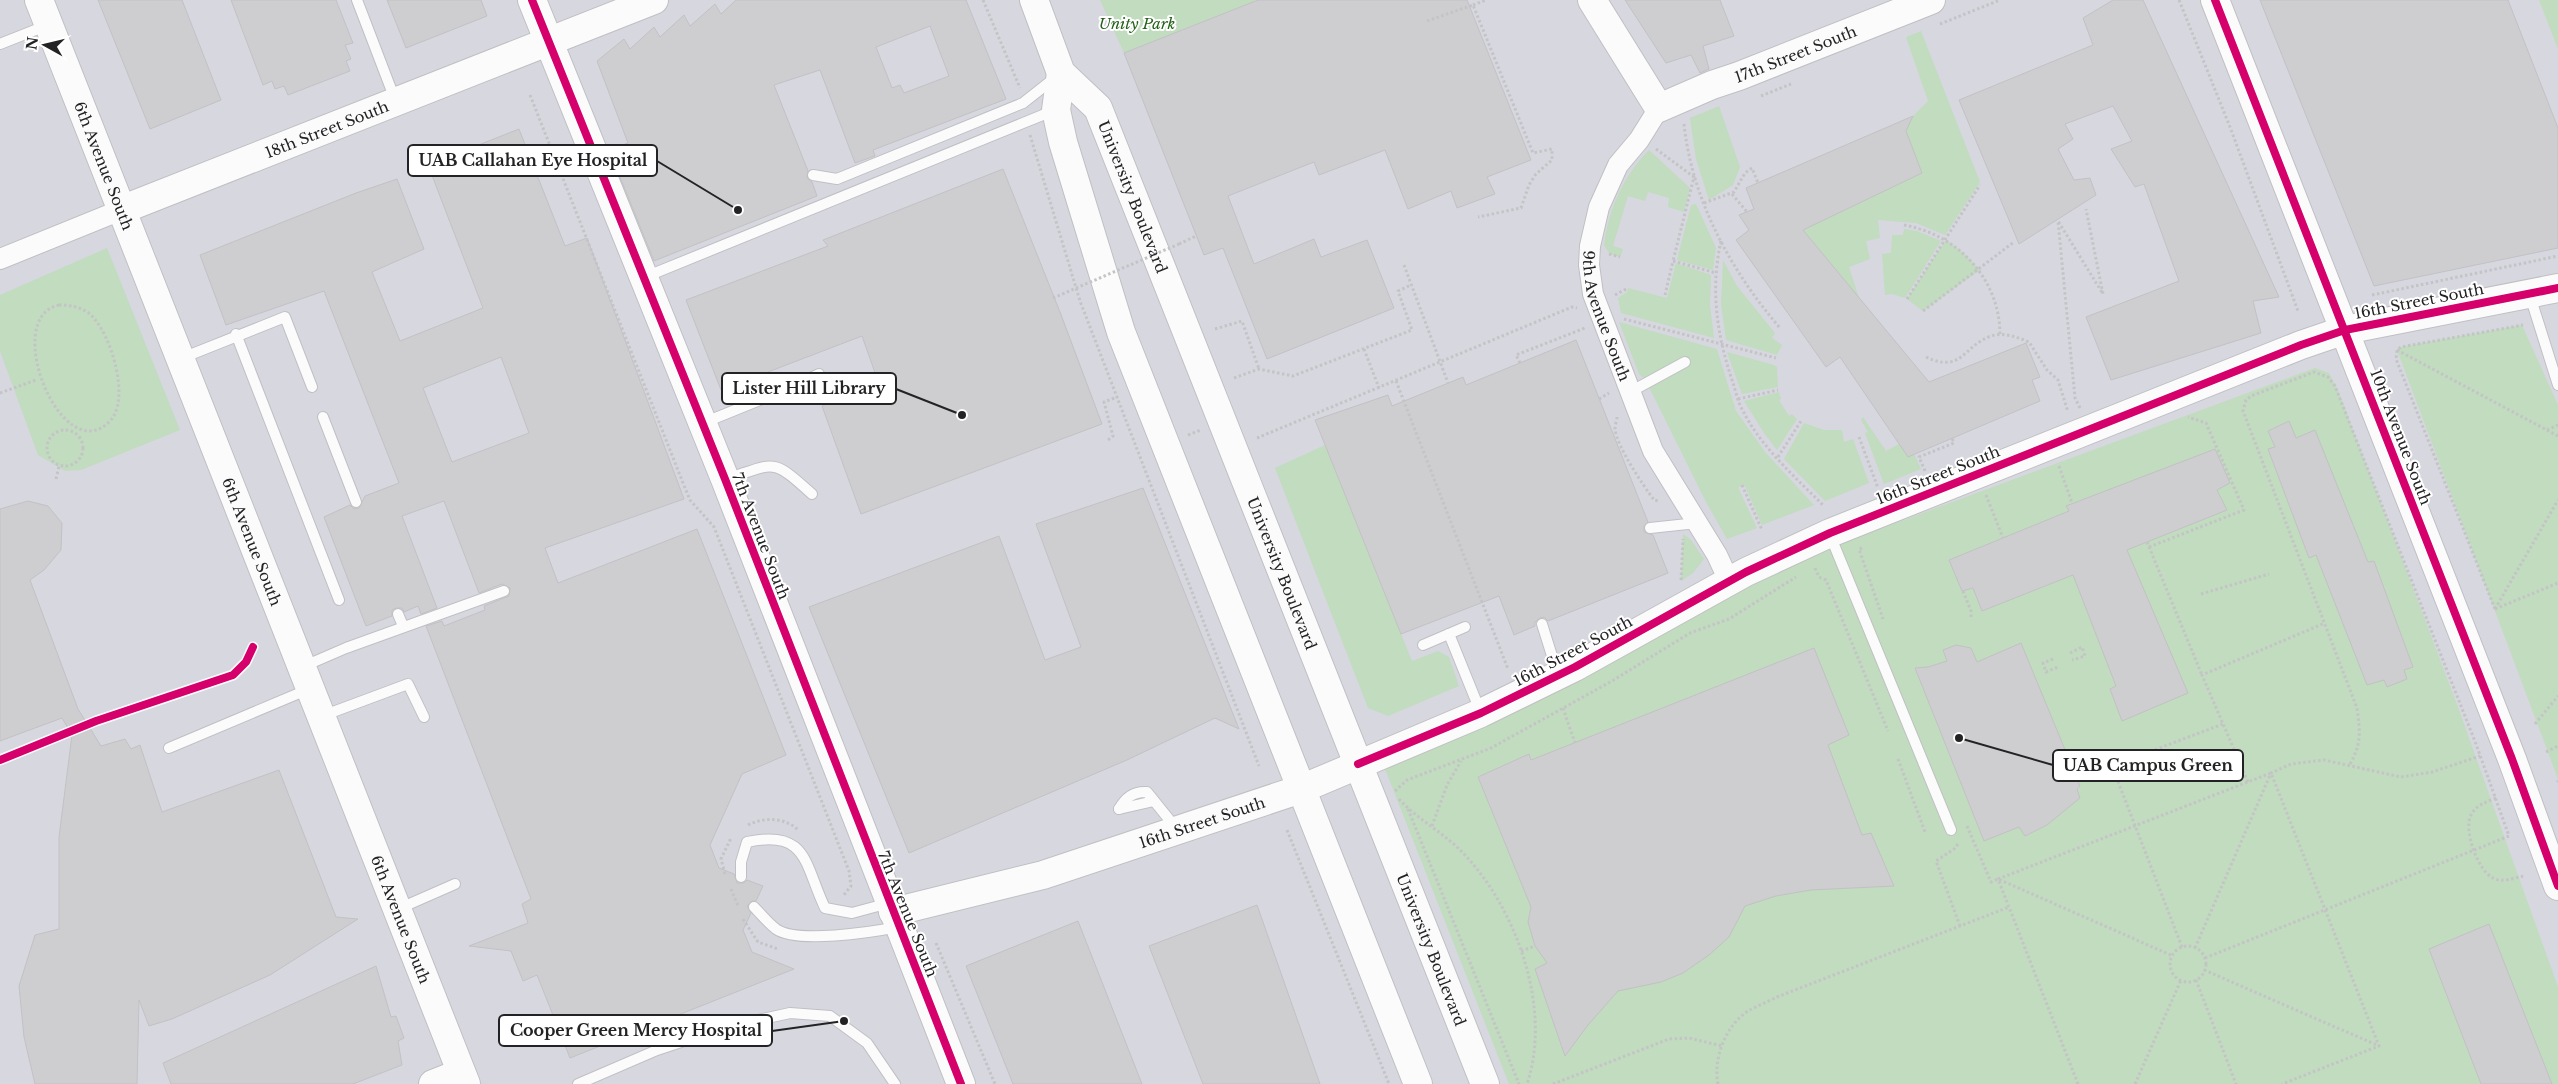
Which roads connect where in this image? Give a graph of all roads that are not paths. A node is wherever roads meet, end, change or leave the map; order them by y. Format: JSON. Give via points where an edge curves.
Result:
{"nodes":[{"id":1,"x":357,"y":0,"type":"edge"},
{"id":2,"x":532,"y":0,"type":"edge"},
{"id":3,"x":654,"y":0,"type":"edge"},
{"id":4,"x":1034,"y":0,"type":"edge"},
{"id":5,"x":1592,"y":0,"type":"edge"},
{"id":6,"x":2215,"y":0,"type":"edge"},
{"id":7,"x":44,"y":12,"type":"edge"},
{"id":8,"x":1935,"y":12,"type":"edge"},
{"id":9,"x":548,"y":41,"type":"junction"},
{"id":10,"x":0,"y":44,"type":"edge"},
{"id":11,"x":1061,"y":73,"type":"junction"},
{"id":12,"x":396,"y":102,"type":"junction"},
{"id":13,"x":1056,"y":110,"type":"junction"},
{"id":14,"x":1668,"y":116,"type":"junction"},
{"id":15,"x":813,"y":174,"type":"dead end"},
{"id":16,"x":121,"y":210,"type":"junction"},
{"id":17,"x":0,"y":259,"type":"edge"},
{"id":18,"x":643,"y":277,"type":"junction"},
{"id":19,"x":2558,"y":288,"type":"edge"},
{"id":20,"x":2529,"y":294,"type":"junction"},
{"id":21,"x":2345,"y":330,"type":"junction"},
{"id":22,"x":236,"y":334,"type":"junction"},
{"id":23,"x":181,"y":358,"type":"junction"},
{"id":24,"x":1685,"y":362,"type":"dead end"},
{"id":25,"x":819,"y":374,"type":"dead end"},
{"id":26,"x":2558,"y":385,"type":"edge"},
{"id":27,"x":312,"y":388,"type":"dead end"},
{"id":28,"x":1630,"y":392,"type":"junction"},
{"id":29,"x":323,"y":417,"type":"dead end"},
{"id":30,"x":702,"y":423,"type":"junction"},
{"id":31,"x":725,"y":479,"type":"junction"},
{"id":32,"x":812,"y":494,"type":"dead end"},
{"id":33,"x":356,"y":502,"type":"dead end"},
{"id":34,"x":1650,"y":528,"type":"dead end"},
{"id":35,"x":1692,"y":530,"type":"junction"},
{"id":36,"x":1830,"y":533,"type":"junction"},
{"id":37,"x":1729,"y":581,"type":"junction"},
{"id":38,"x":504,"y":591,"type":"dead end"},
{"id":39,"x":339,"y":600,"type":"dead end"},
{"id":40,"x":398,"y":614,"type":"dead end"},
{"id":41,"x":1542,"y":624,"type":"dead end"},
{"id":42,"x":403,"y":626,"type":"junction"},
{"id":43,"x":1465,"y":627,"type":"dead end"},
{"id":44,"x":1449,"y":634,"type":"junction"},
{"id":45,"x":1423,"y":645,"type":"dead end"},
{"id":46,"x":1558,"y":675,"type":"junction"},
{"id":47,"x":305,"y":678,"type":"junction"},
{"id":48,"x":1481,"y":714,"type":"junction"},
{"id":49,"x":321,"y":716,"type":"junction"},
{"id":50,"x":424,"y":716,"type":"dead end"},
{"id":51,"x":169,"y":748,"type":"dead end"},
{"id":52,"x":1358,"y":764,"type":"junction"},
{"id":53,"x":1301,"y":789,"type":"junction"},
{"id":54,"x":1154,"y":801,"type":"dead end"},
{"id":55,"x":1178,"y":830,"type":"junction"},
{"id":56,"x":1951,"y":830,"type":"dead end"},
{"id":57,"x":741,"y":877,"type":"dead end"},
{"id":58,"x":456,"y":884,"type":"dead end"},
{"id":59,"x":2558,"y":886,"type":"edge"},
{"id":60,"x":754,"y":907,"type":"dead end"},
{"id":61,"x":397,"y":909,"type":"junction"},
{"id":62,"x":893,"y":914,"type":"junction"},
{"id":63,"x":464,"y":1078,"type":"edge"},
{"id":64,"x":433,"y":1084,"type":"edge"},
{"id":65,"x":578,"y":1084,"type":"edge"},
{"id":66,"x":895,"y":1084,"type":"edge"},
{"id":67,"x":961,"y":1084,"type":"edge"},
{"id":68,"x":1418,"y":1084,"type":"edge"},
{"id":69,"x":1485,"y":1084,"type":"edge"}],
"edges":[{"from":1,"to":12,"type":"lane"},
{"from":2,"to":9,"type":"street","name":"7th Avenue South"},
{"from":3,"to":9,"type":"street","name":"18th Street South"},
{"from":4,"to":11,"type":"street","name":"University Boulevard"},
{"from":5,"to":14,"type":"street"},
{"from":6,"to":21,"type":"street","name":"10th Avenue South"},
{"from":7,"to":10,"type":"lane"},
{"from":7,"to":16,"type":"street","name":"6th Avenue South"},
{"from":8,"to":14,"type":"street","name":"17th Street South","via":[[1712,85]]},
{"from":9,"to":12,"type":"street","name":"18th Street South"},
{"from":9,"to":18,"type":"street","name":"7th Avenue South"},
{"from":11,"to":13,"type":"street","name":"University Boulevard"},
{"from":11,"to":15,"type":"lane","via":[[1023,103],[846,175],[837,178]]},
{"from":11,"to":52,"type":"street","name":"University Boulevard","via":[[1098,108]]},
{"from":12,"to":16,"type":"street","name":"18th Street South"},
{"from":13,"to":18,"type":"lane"},
{"from":13,"to":53,"type":"street","name":"University Boulevard","via":[[1121,332]]},
{"from":14,"to":28,"type":"street","name":"9th Avenue South","via":[[1639,140],[1618,165],[1599,207],[1590,246],[1593,294]]},
{"from":16,"to":17,"type":"street","name":"18th Street South"},
{"from":16,"to":23,"type":"street","name":"6th Avenue South"},
{"from":18,"to":30,"type":"street","name":"7th Avenue South"},
{"from":19,"to":20,"type":"street","name":"16th Street South"},
{"from":20,"to":21,"type":"street","name":"16th Street South"},
{"from":20,"to":26,"type":"lane"},
{"from":21,"to":36,"type":"street","name":"16th Street South"},
{"from":21,"to":59,"type":"street","name":"10th Avenue South"},
{"from":22,"to":23,"type":"lane"},
{"from":22,"to":27,"type":"lane","via":[[285,317]]},
{"from":22,"to":39,"type":"lane"},
{"from":23,"to":47,"type":"street","name":"6th Avenue South"},
{"from":24,"to":28,"type":"lane"},
{"from":25,"to":30,"type":"lane"},
{"from":28,"to":35,"type":"street","name":"9th Avenue South","via":[[1653,451]]},
{"from":29,"to":33,"type":"lane"},
{"from":30,"to":31,"type":"street","name":"7th Avenue South"},
{"from":31,"to":32,"type":"lane","via":[[770,464],[785,469]]},
{"from":31,"to":62,"type":"street","name":"7th Avenue South"},
{"from":34,"to":35,"type":"lane"},
{"from":35,"to":37,"type":"street","name":"9th Avenue South"},
{"from":36,"to":37,"type":"street","name":"16th Street South"},
{"from":36,"to":56,"type":"lane"},
{"from":37,"to":46,"type":"street","name":"16th Street South"},
{"from":38,"to":42,"type":"lane"},
{"from":40,"to":42,"type":"lane"},
{"from":41,"to":46,"type":"lane"},
{"from":42,"to":47,"type":"lane"},
{"from":43,"to":44,"type":"lane"},
{"from":44,"to":45,"type":"lane"},
{"from":44,"to":48,"type":"lane"},
{"from":46,"to":48,"type":"street","name":"16th Street South"},
{"from":47,"to":49,"type":"street","name":"6th Avenue South"},
{"from":47,"to":51,"type":"lane"},
{"from":48,"to":52,"type":"street","name":"16th Street South"},
{"from":49,"to":50,"type":"lane","via":[[408,684]]},
{"from":49,"to":61,"type":"street","name":"6th Avenue South"},
{"from":52,"to":53,"type":"street","name":"16th Street South"},
{"from":52,"to":69,"type":"street","name":"University Boulevard"},
{"from":53,"to":55,"type":"street","name":"16th Street South"},
{"from":53,"to":68,"type":"street","name":"University Boulevard"},
{"from":54,"to":55,"type":"lane"},
{"from":55,"to":62,"type":"street","name":"16th Street South","via":[[1042,875]]},
{"from":57,"to":62,"type":"lane","via":[[741,862],[747,842],[783,839],[797,848],[809,865],[825,908],[852,913]]},
{"from":58,"to":61,"type":"lane"},
{"from":60,"to":62,"type":"lane","via":[[776,929],[792,935],[849,936]]},
{"from":61,"to":63,"type":"street","name":"6th Avenue South"},
{"from":62,"to":67,"type":"street","name":"7th Avenue South"},
{"from":63,"to":64,"type":"street"},
{"from":65,"to":66,"type":"lane","via":[[657,1050],[726,1027],[790,1013],[830,1016],[868,1042]]}]}
